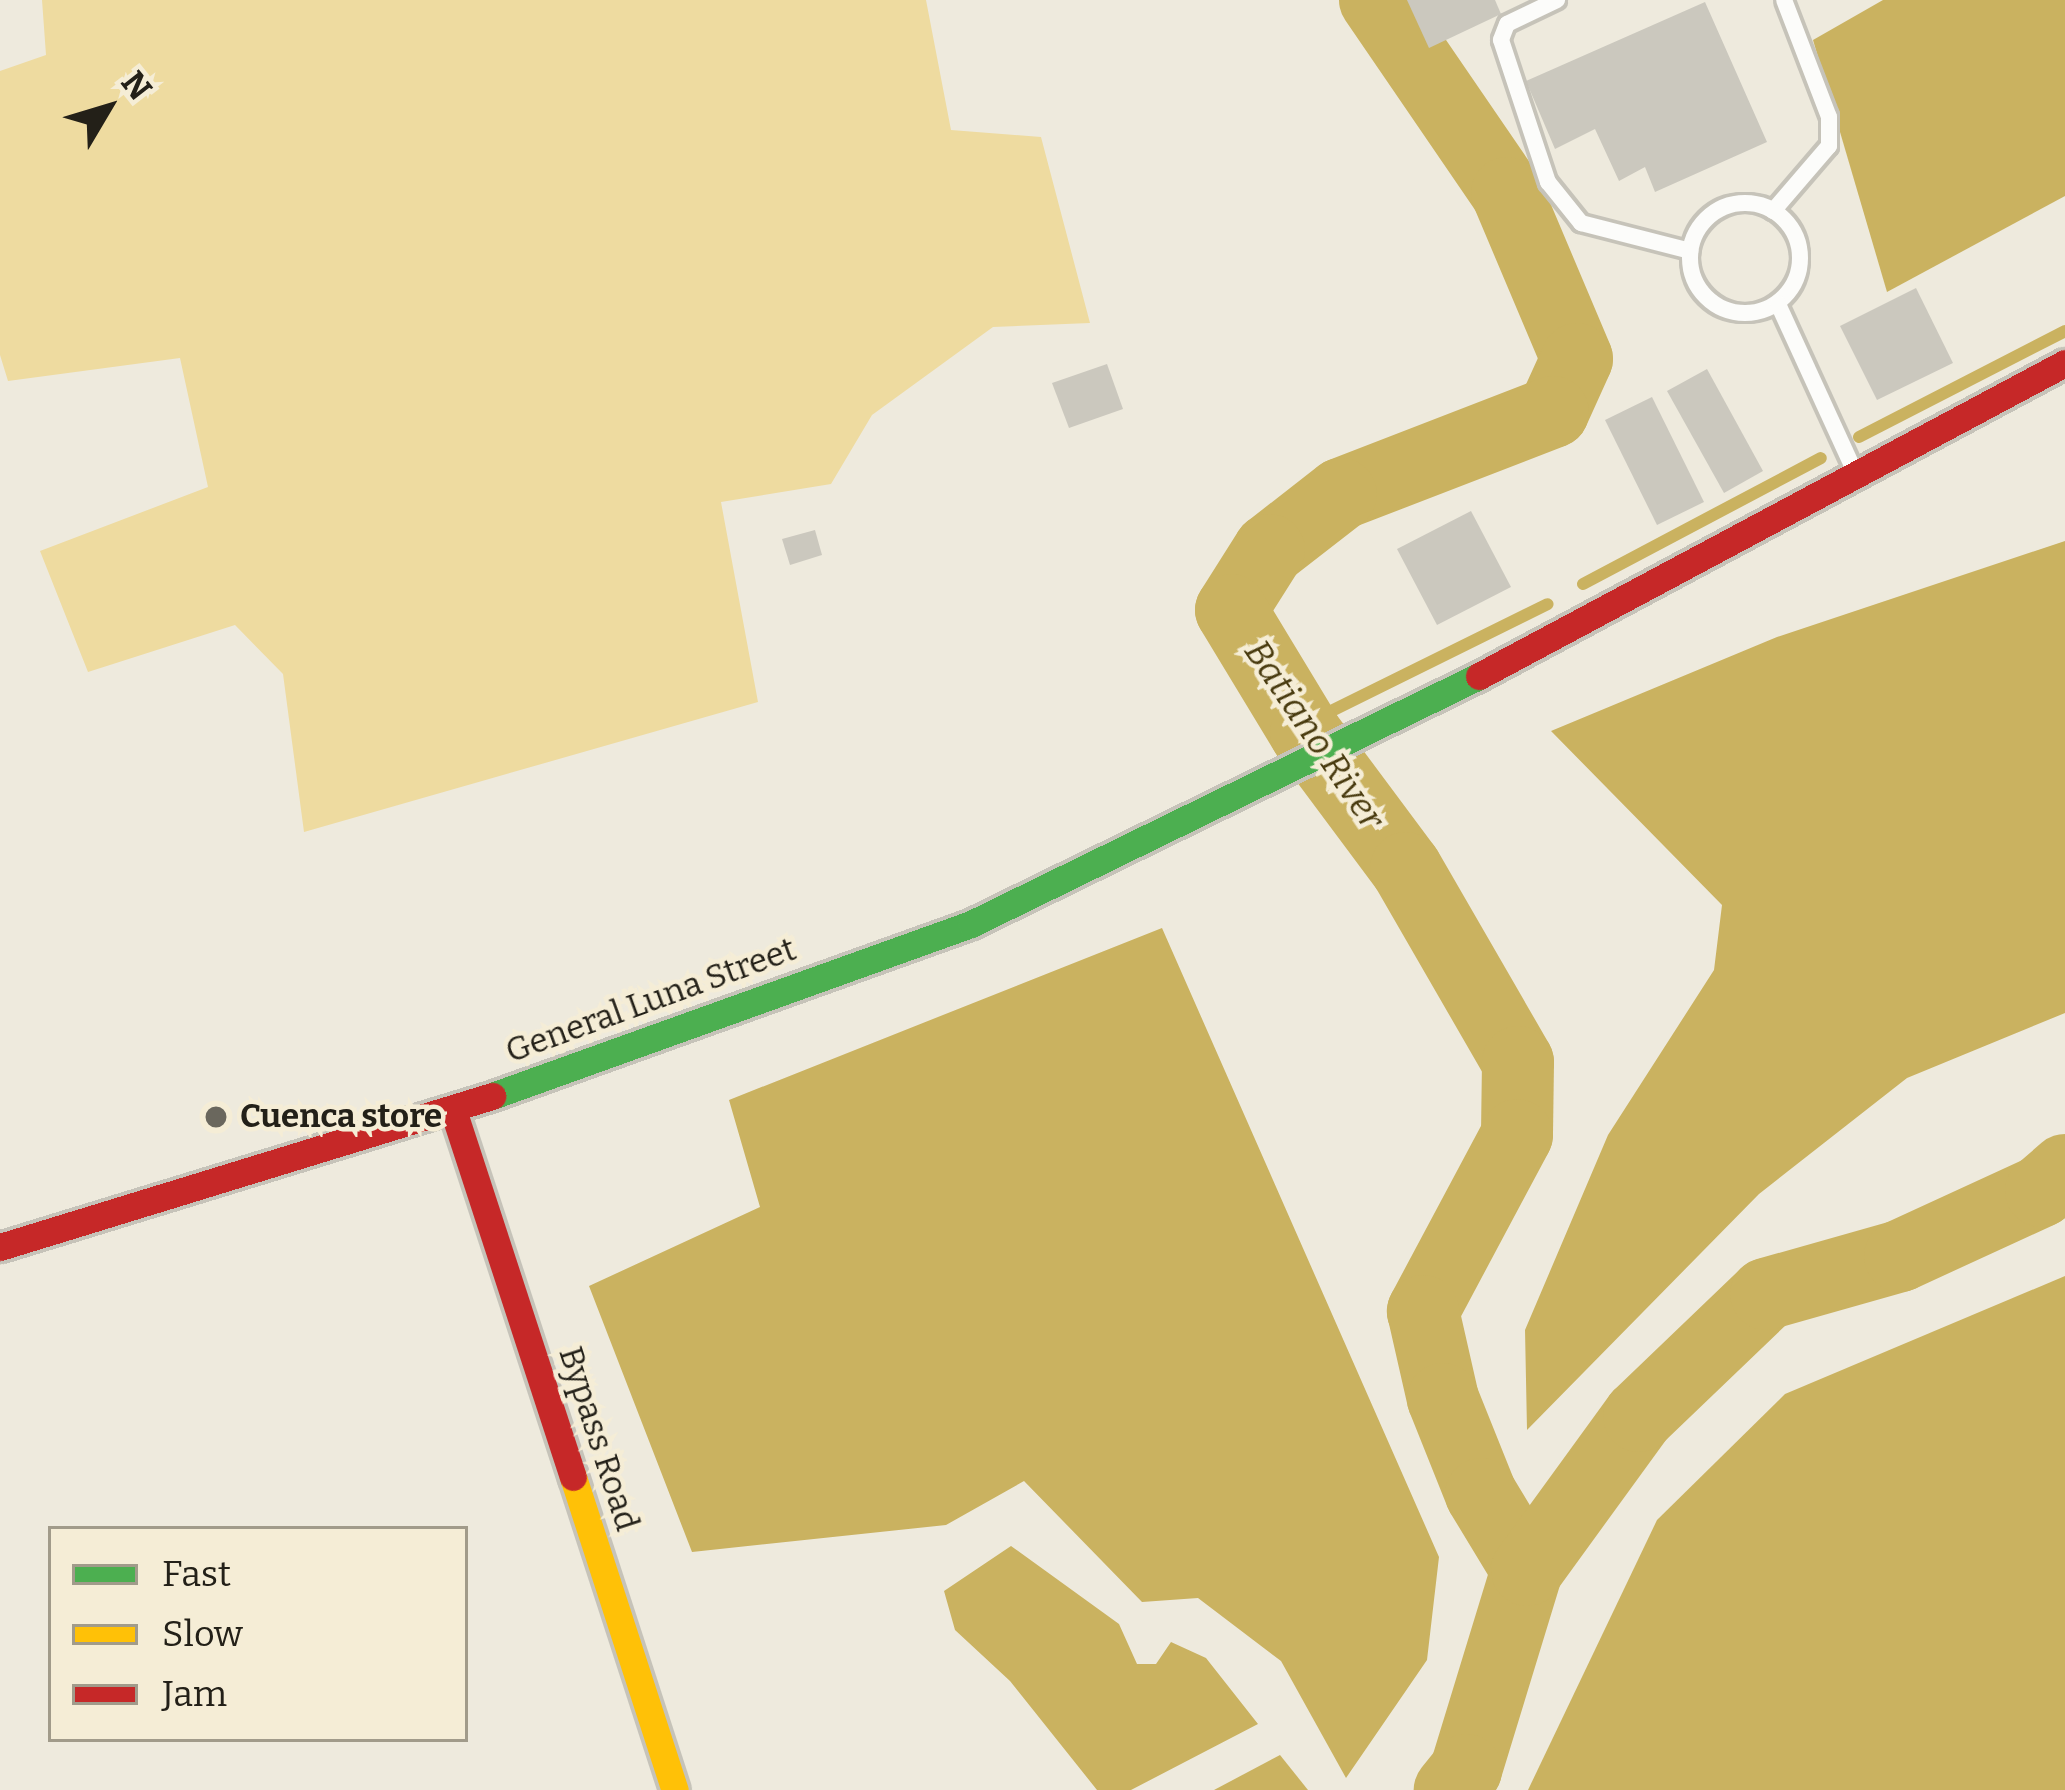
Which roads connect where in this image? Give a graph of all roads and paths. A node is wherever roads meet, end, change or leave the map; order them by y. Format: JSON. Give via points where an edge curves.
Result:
{"nodes":[{"id":1,"x":1556,"y":0,"type":"edge"},
{"id":2,"x":1784,"y":0,"type":"edge"},
{"id":3,"x":1774,"y":211,"type":"junction"},
{"id":4,"x":1690,"y":251,"type":"junction"},
{"id":5,"x":1778,"y":304,"type":"junction"},
{"id":6,"x":2065,"y":363,"type":"edge"},
{"id":7,"x":1856,"y":475,"type":"junction"},
{"id":8,"x":453,"y":1110,"type":"junction"},
{"id":9,"x":0,"y":1247,"type":"edge"},
{"id":10,"x":675,"y":1790,"type":"edge"}],
"edges":[{"from":1,"to":4,"type":"lane","via":[[1507,24],[1501,40],[1548,182],[1581,223]]},
{"from":2,"to":3,"type":"lane","via":[[1829,117],[1829,146]]},
{"from":3,"to":4,"type":"lane","via":[[1720,208]]},
{"from":3,"to":5,"type":"lane","via":[[1801,256]]},
{"from":4,"to":5,"type":"lane","via":[[1710,301],[1743,314]]},
{"from":5,"to":7,"type":"lane"},
{"from":6,"to":7,"type":"main road","name":"General Luna Street"},
{"from":7,"to":8,"type":"main road","name":"General Luna Street","via":[[1363,739],[971,924]]},
{"from":8,"to":9,"type":"main road","name":"General Luna Street"},
{"from":8,"to":10,"type":"main road","name":"Bypass Road"}]}
